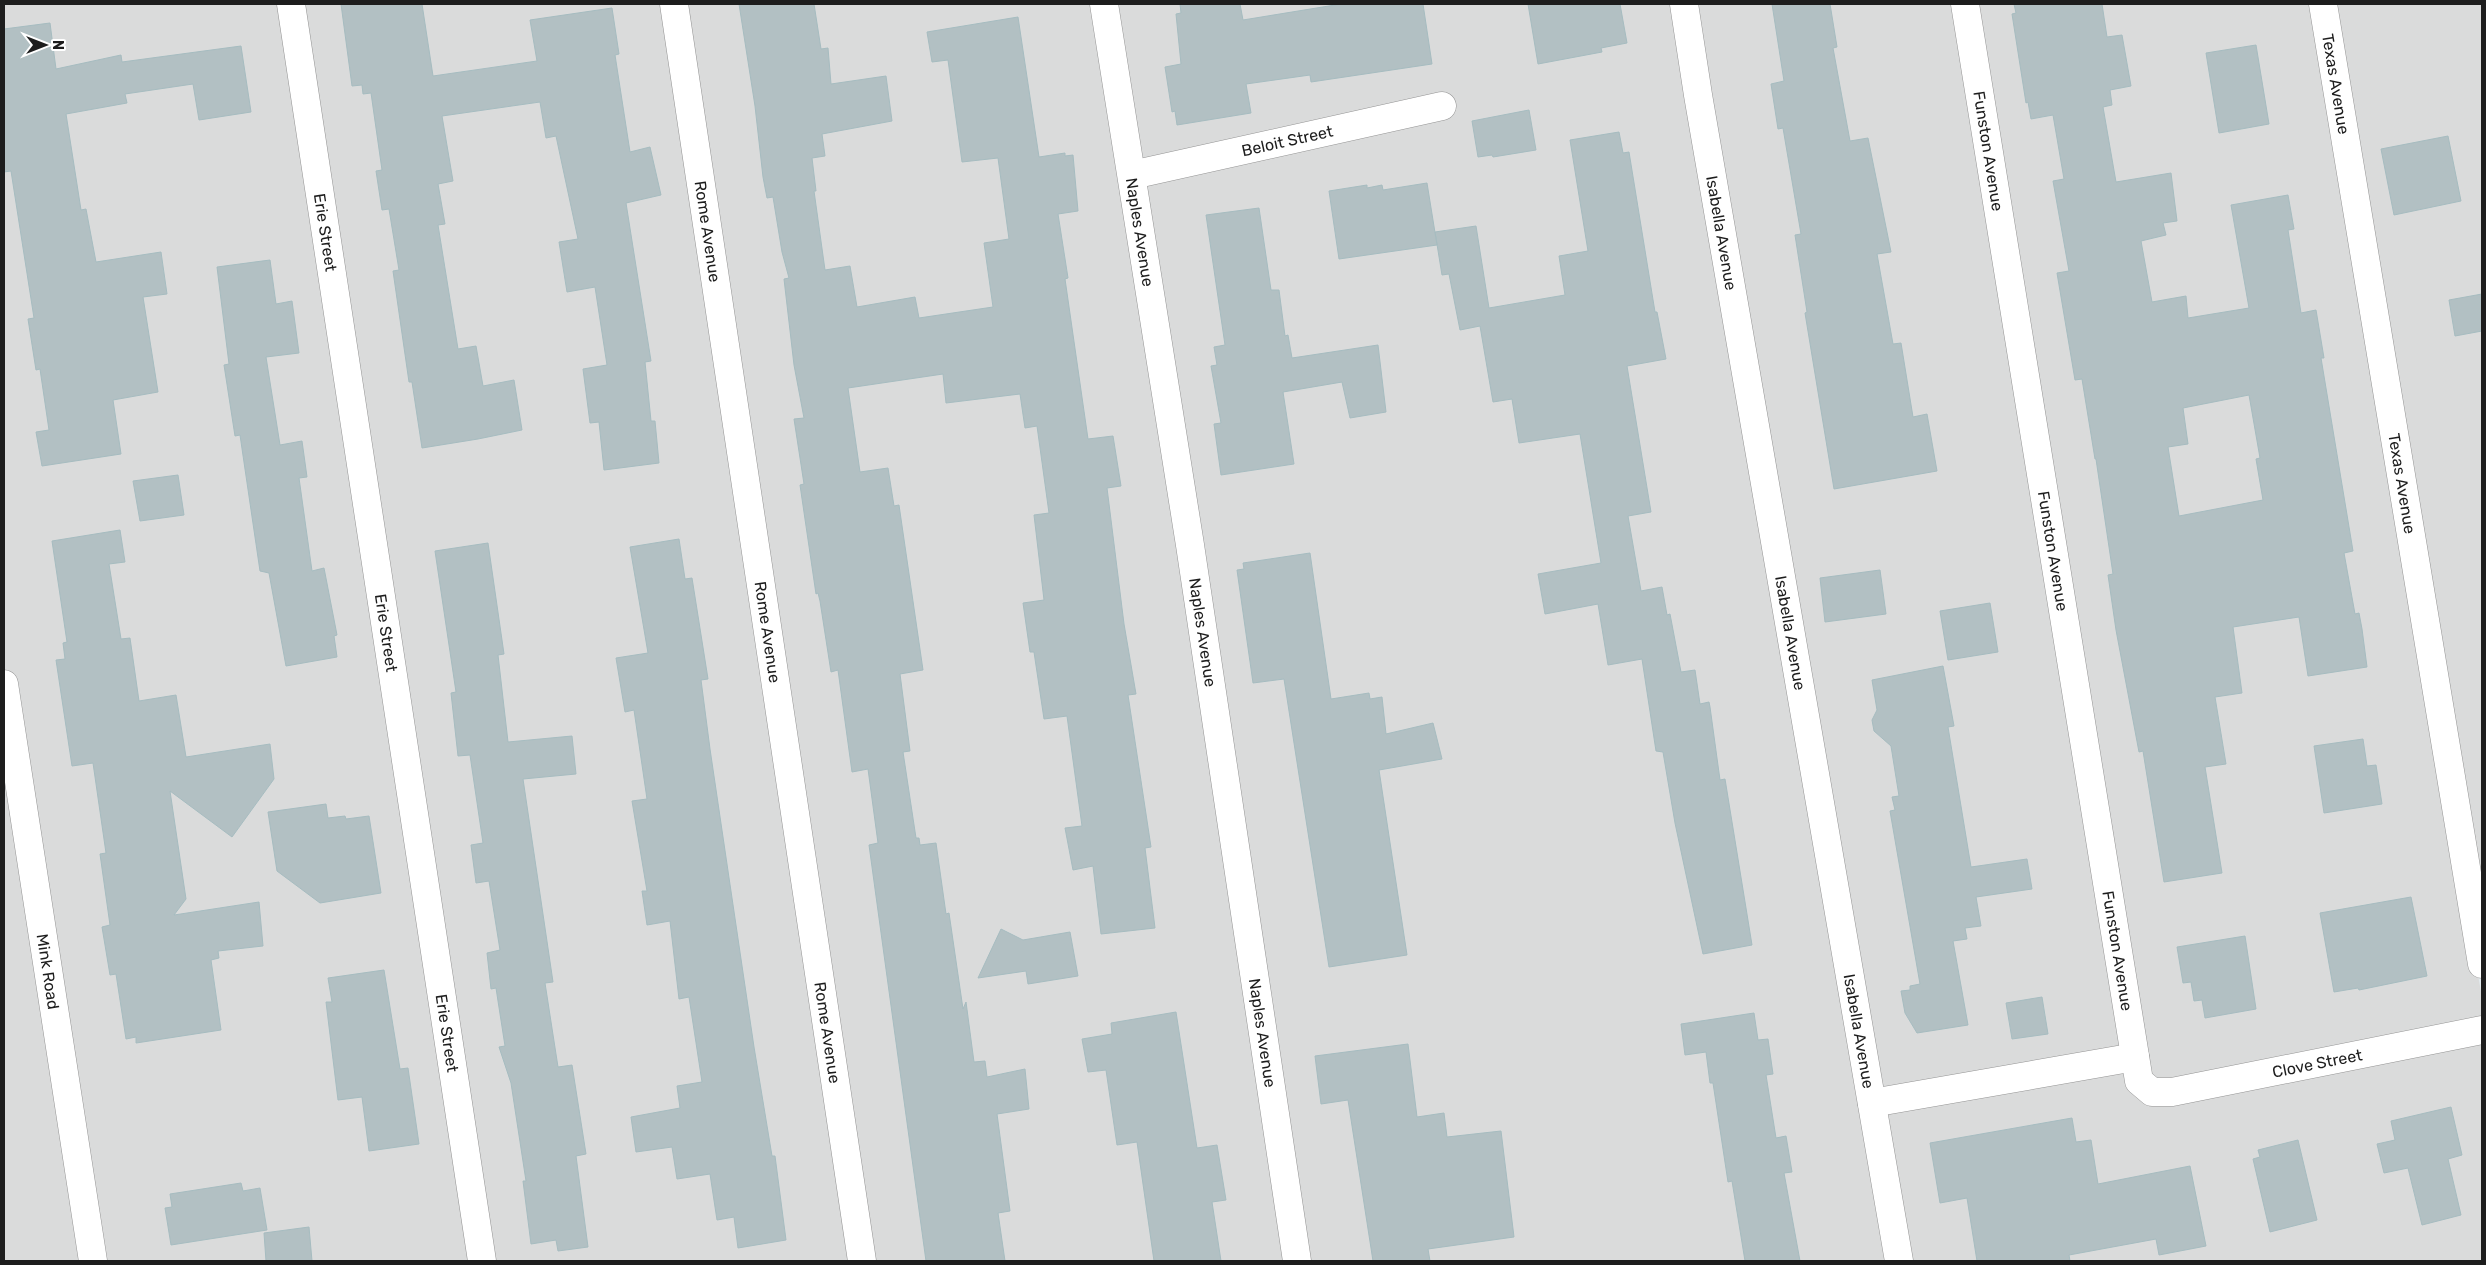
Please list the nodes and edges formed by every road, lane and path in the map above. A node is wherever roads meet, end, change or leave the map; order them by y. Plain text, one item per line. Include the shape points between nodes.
1 (291, 4) edge
2 (674, 4) edge
3 (1104, 4) edge
4 (1684, 4) edge
5 (1965, 4) edge
6 (2323, 4) edge
7 (1442, 106) dead end
8 (1132, 175) junction
9 (4, 684) edge
10 (2482, 964) edge
11 (2482, 1030) edge
12 (2135, 1057) junction
13 (2152, 1092) joint
14 (1872, 1103) junction
15 (93, 1261) edge
16 (482, 1261) edge
17 (862, 1261) edge
18 (1297, 1261) edge
19 (1899, 1261) edge

1 - 16 street, Erie Street
2 - 17 street, Rome Avenue
3 - 8 street, Naples Avenue
4 - 14 street, Isabella Avenue
5 - 12 street, Funston Avenue
6 - 10 street, Texas Avenue
7 - 8 street, Beloit Street
8 - 18 street, Naples Avenue
9 - 15 street, Mink Road
11 - 13 street, Clove Street via 2172,1092
12 - 13 street, Funston Avenue via 2139,1081
12 - 14 street
14 - 19 street, Isabella Avenue

